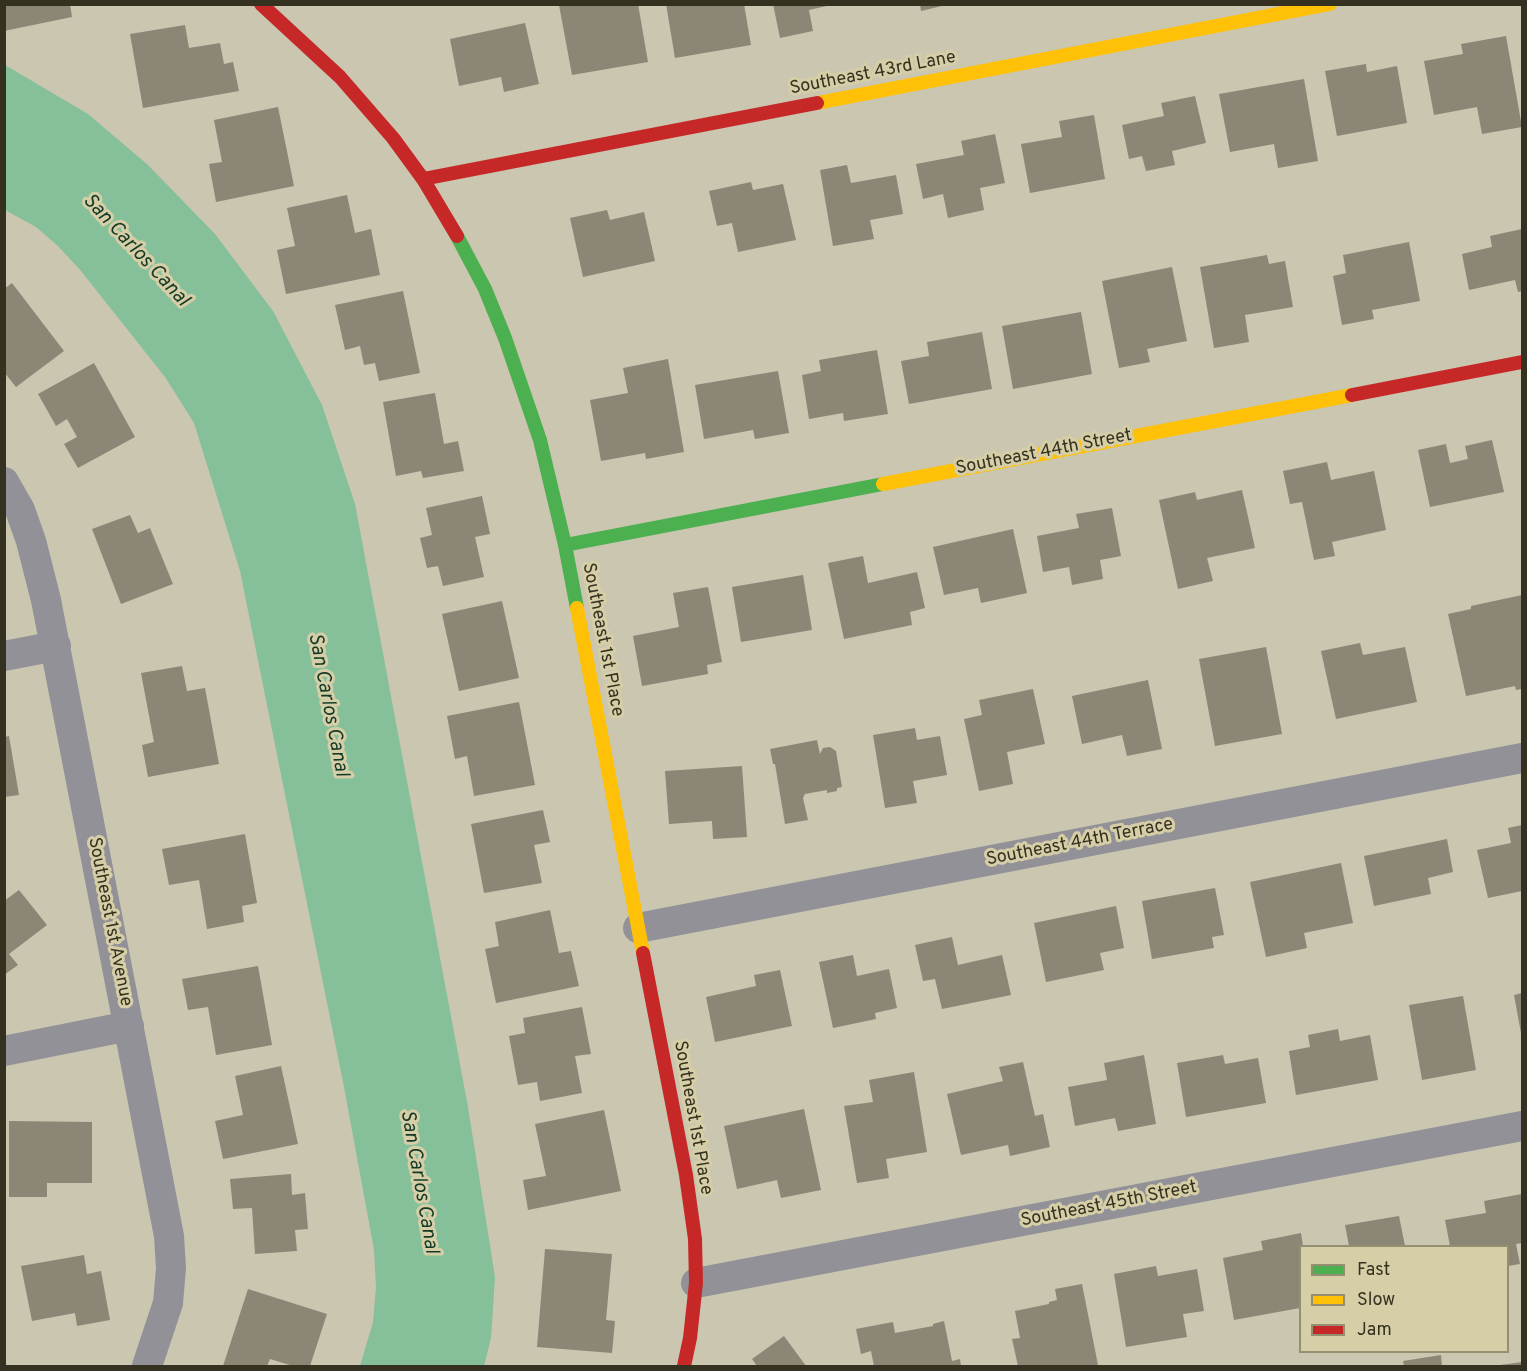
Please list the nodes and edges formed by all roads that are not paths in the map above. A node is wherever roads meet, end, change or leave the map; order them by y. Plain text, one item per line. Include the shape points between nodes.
1 (261, 4) edge
2 (1330, 4) edge
3 (423, 179) junction
4 (1522, 362) edge
5 (4, 482) edge
6 (565, 545) junction
7 (56, 646) junction
8 (4, 656) edge
9 (1522, 758) edge
10 (638, 928) junction
11 (129, 1026) junction
12 (4, 1052) edge
13 (1522, 1126) edge
14 (696, 1283) junction
15 (147, 1366) edge
16 (684, 1366) edge

1 - 3 street, Southeast 1st Place via 354,92
2 - 3 street, Southeast 43rd Lane
3 - 6 street, Southeast 1st Place via 462,244 505,338 540,440
4 - 6 street, Southeast 44th Street
5 - 7 street, Southeast 1st Avenue via 31,541
6 - 10 street, Southeast 1st Place
7 - 8 street
7 - 11 street, Southeast 1st Avenue
9 - 10 street, Southeast 44th Terrace
10 - 14 street, Southeast 1st Place via 686,1174 695,1239
11 - 12 street
11 - 15 street, Southeast 1st Avenue via 170,1247 168,1303
13 - 14 street, Southeast 45th Street
14 - 16 street, Southeast 1st Place

